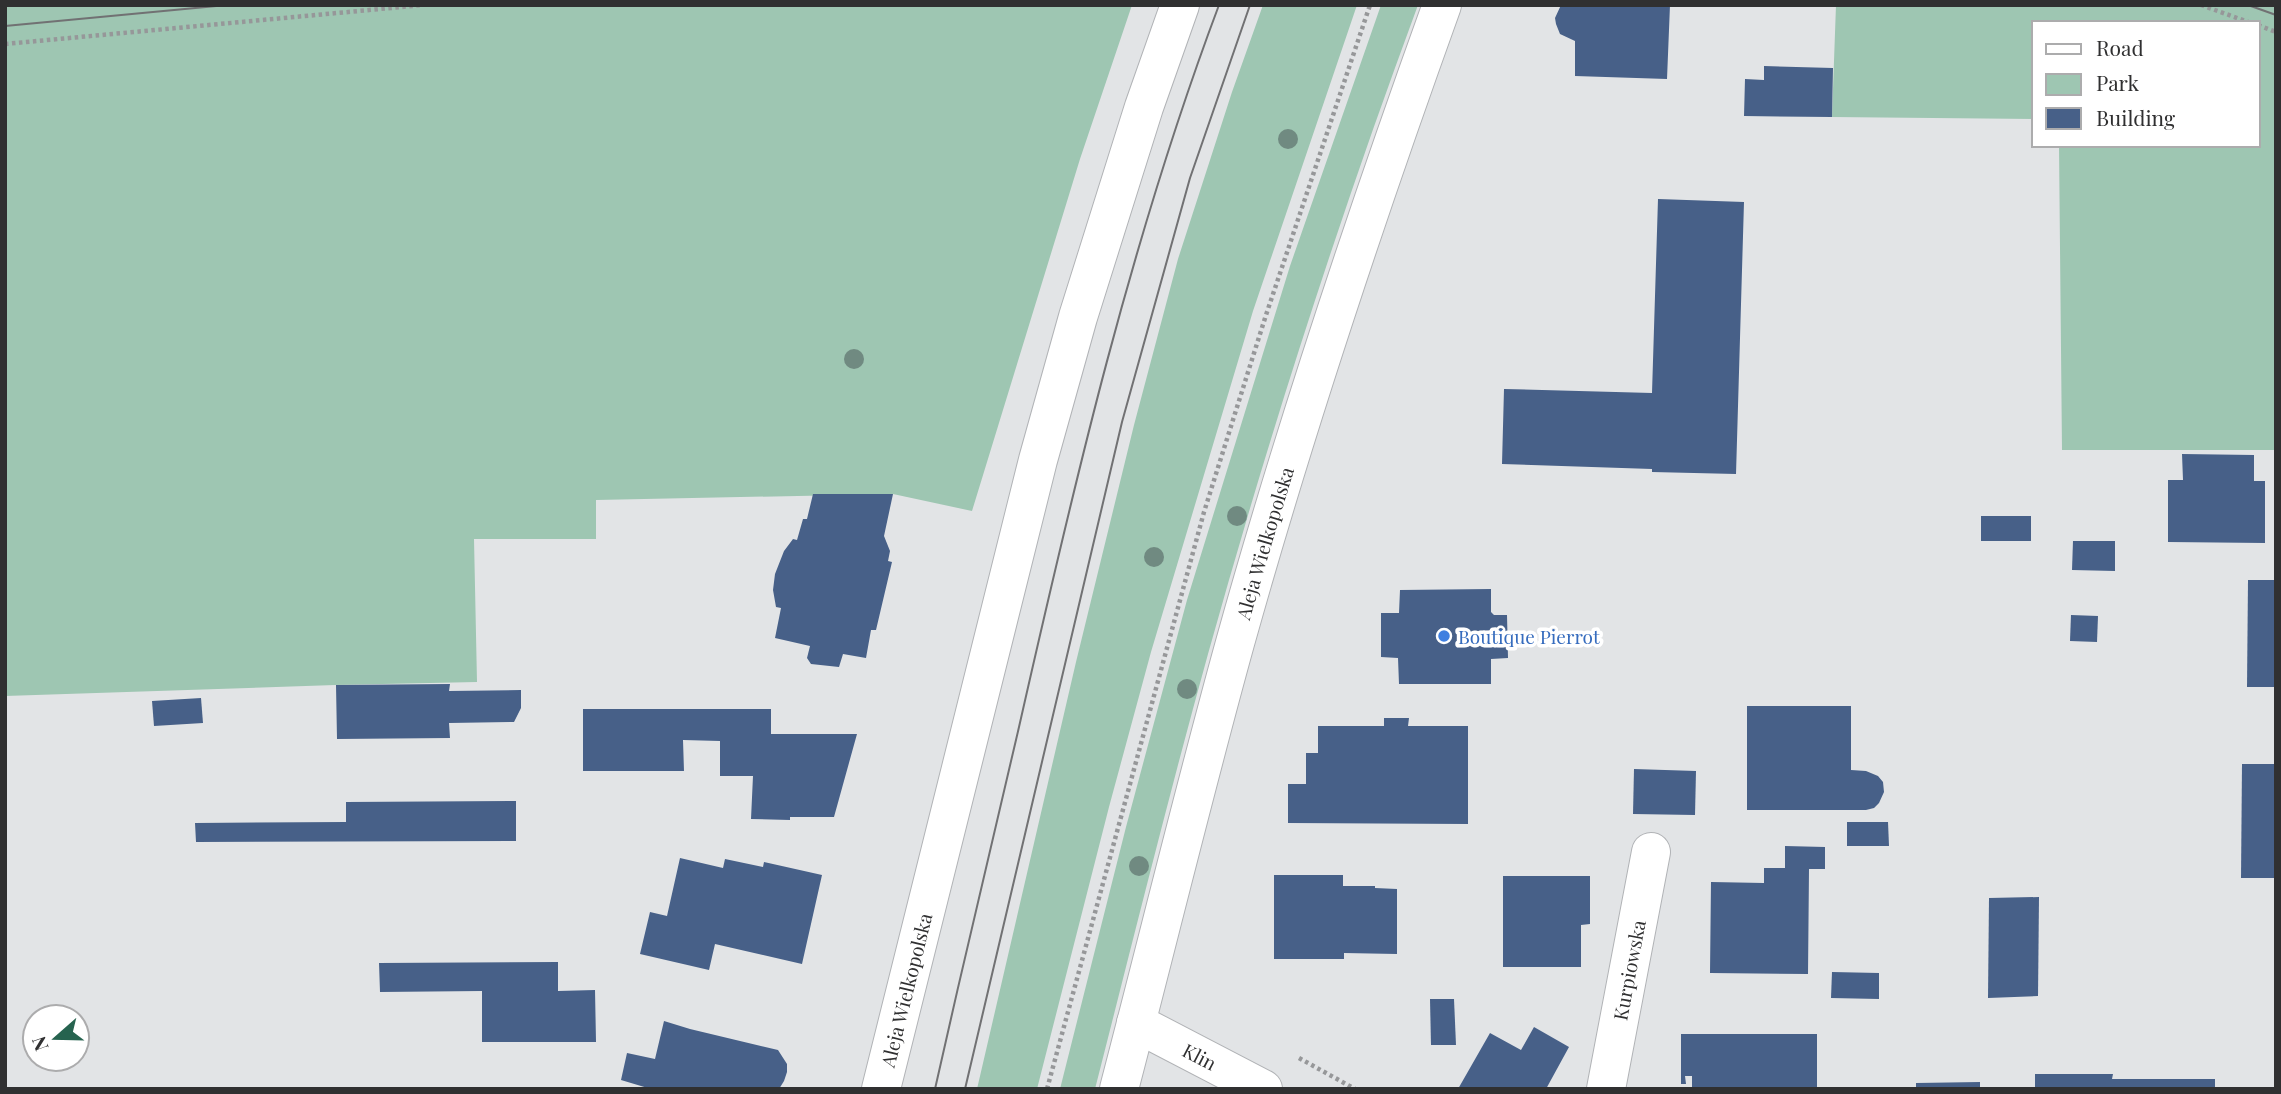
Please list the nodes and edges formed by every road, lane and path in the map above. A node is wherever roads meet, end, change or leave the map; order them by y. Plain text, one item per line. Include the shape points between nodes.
1 (423, 5) edge
2 (1180, 5) edge
3 (1370, 5) edge
4 (1442, 5) edge
5 (2201, 5) edge
6 (2245, 21) edge
7 (5, 44) edge
8 (1651, 852) dead end
9 (1136, 1023) junction
10 (881, 1089) edge
11 (1047, 1089) edge
12 (1119, 1089) edge
13 (1263, 1089) edge
14 (1606, 1089) edge

1 - 7 path
2 - 10 street, Aleja Wielkopolska via 1078,317 1038,460
3 - 11 path via 1204,512
4 - 9 street, Aleja Wielkopolska via 1300,423 1235,643
5 - 6 path
8 - 14 street, Kurpiowska
9 - 12 street, Aleja Wielkopolska
9 - 13 street, Klin

